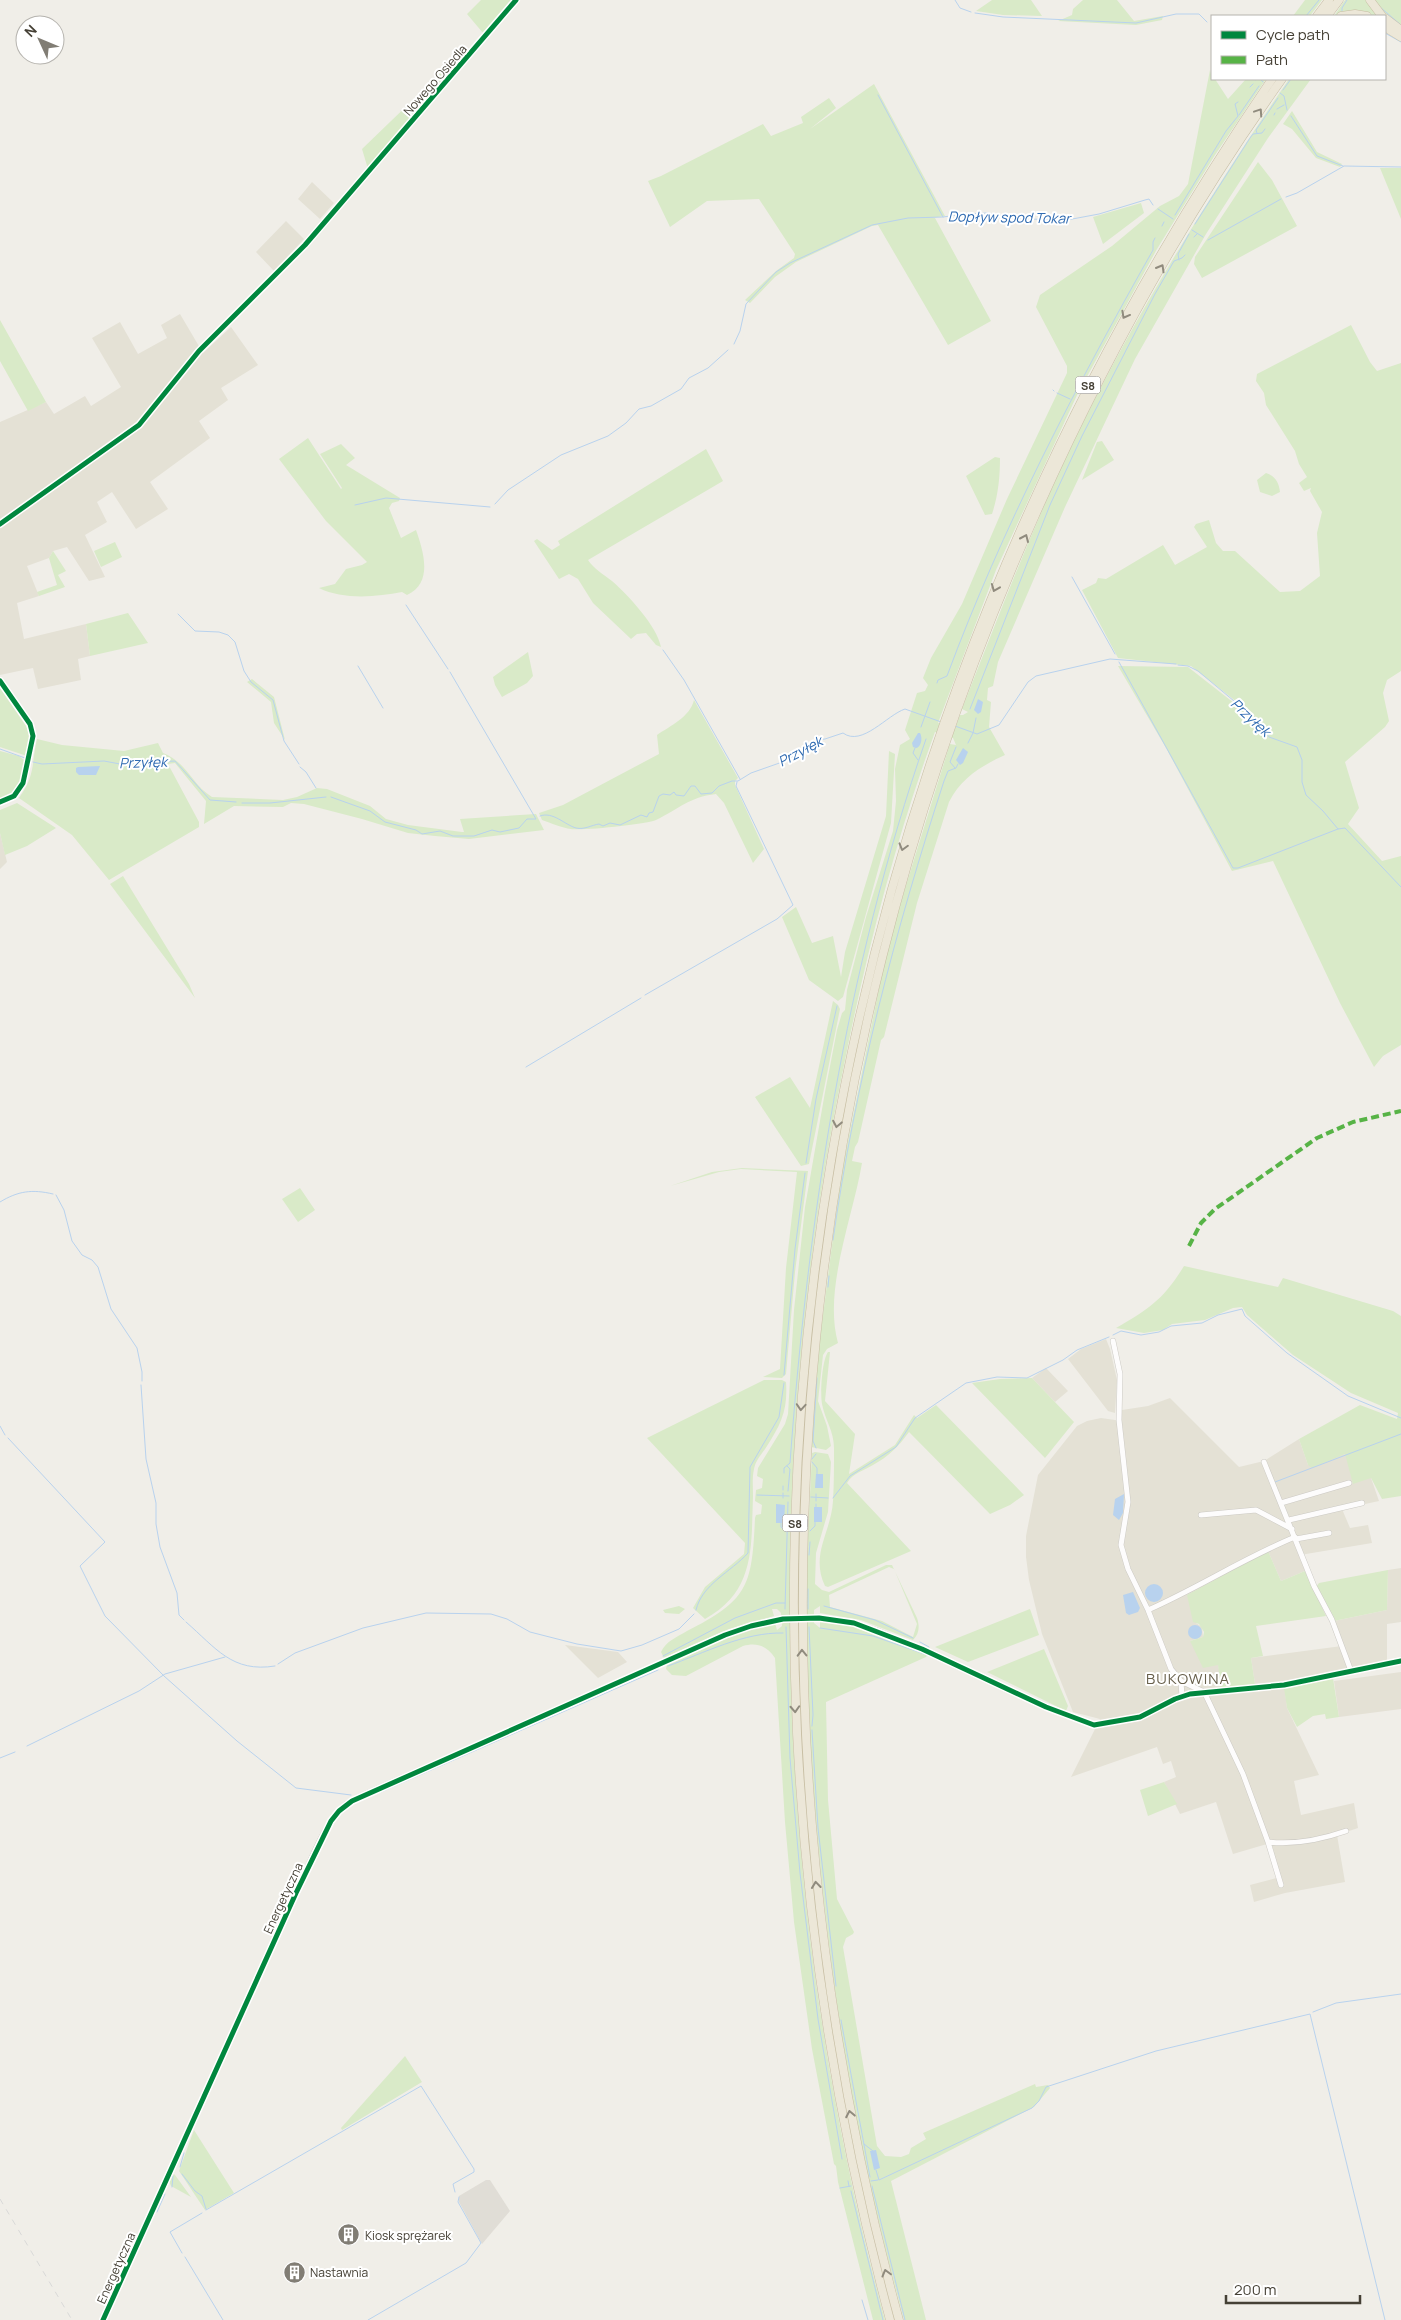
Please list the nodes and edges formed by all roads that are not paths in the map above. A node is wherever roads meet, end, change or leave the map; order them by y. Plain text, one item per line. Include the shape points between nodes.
1 (516, 0) edge
2 (1329, 0) edge
3 (1339, 0) edge
4 (1370, 0) edge
5 (1318, 15) edge
6 (1328, 15) edge
7 (1348, 15) edge
8 (1361, 15) edge
9 (1382, 15) edge
10 (1386, 19) edge
11 (1386, 28) edge
12 (1401, 30) edge
13 (1401, 37) edge
14 (1271, 80) edge
15 (1281, 80) edge
16 (0, 524) edge
17 (0, 681) edge
18 (951, 712) junction
19 (943, 735) junction
20 (0, 802) edge
21 (1113, 1341) dead end
22 (1264, 1462) dead end
23 (1349, 1483) dead end
24 (1282, 1503) junction
25 (1362, 1503) dead end
26 (1200, 1515) dead end
27 (1289, 1520) junction
28 (1292, 1529) junction
29 (1329, 1533) dead end
30 (1295, 1538) junction
31 (1148, 1610) junction
32 (1401, 1661) edge
33 (1350, 1671) junction
34 (1181, 1681) junction
35 (1204, 1692) junction
36 (1182, 1697) junction
37 (1346, 1831) dead end
38 (1268, 1842) junction
39 (1281, 1886) dead end
40 (103, 2320) edge
41 (890, 2320) edge
42 (899, 2320) edge

1 - 16 street, Nowego Osiedla via 298,252 199,351 139,426
2 - 5 highway
3 - 6 highway
4 - 9 highway
7 - 8 highway
10 - 12 highway
11 - 13 highway
14 -> 18 highway, S8 via 1186,211 1089,383 1008,556
18 -> 15 highway, S8 via 1045,491 1100,380 1188,222
17 - 20 street via 30,724 33,736 24,783 14,796
18 - 19 highway, S8
19 -> 41 highway, S8 via 886,909 836,1127 807,1331 795,1512 793,1621 804,1849 816,1951 843,2117
42 -> 19 highway, S8 via 866,2191 847,2098 819,1914 804,1720 801,1621 803,1513 808,1409 818,1308 848,1110 895,906
21 - 31 street via 1120,1374 1119,1420 1128,1502 1121,1545 1128,1569
22 - 24 street
23 - 24 street
24 - 27 street
25 - 27 street
26 - 28 street via 1256,1510
27 - 28 street
28 - 30 street
29 - 30 street
30 - 31 street
30 - 33 street via 1317,1593 1332,1620
31 - 34 street via 1171,1669
32 - 33 street, Energetyczna
33 - 35 street, Energetyczna via 1284,1685
34 - 35 street
34 - 36 street
35 - 36 street, Energetyczna
35 - 38 street via 1244,1774
36 - 40 street, Energetyczna, bridge via 1140,1717 1094,1725 876,1630 819,1618 774,1620 732,1632 352,1801 339,1811 327,1828
37 - 38 street via 1294,1843
38 - 39 street

